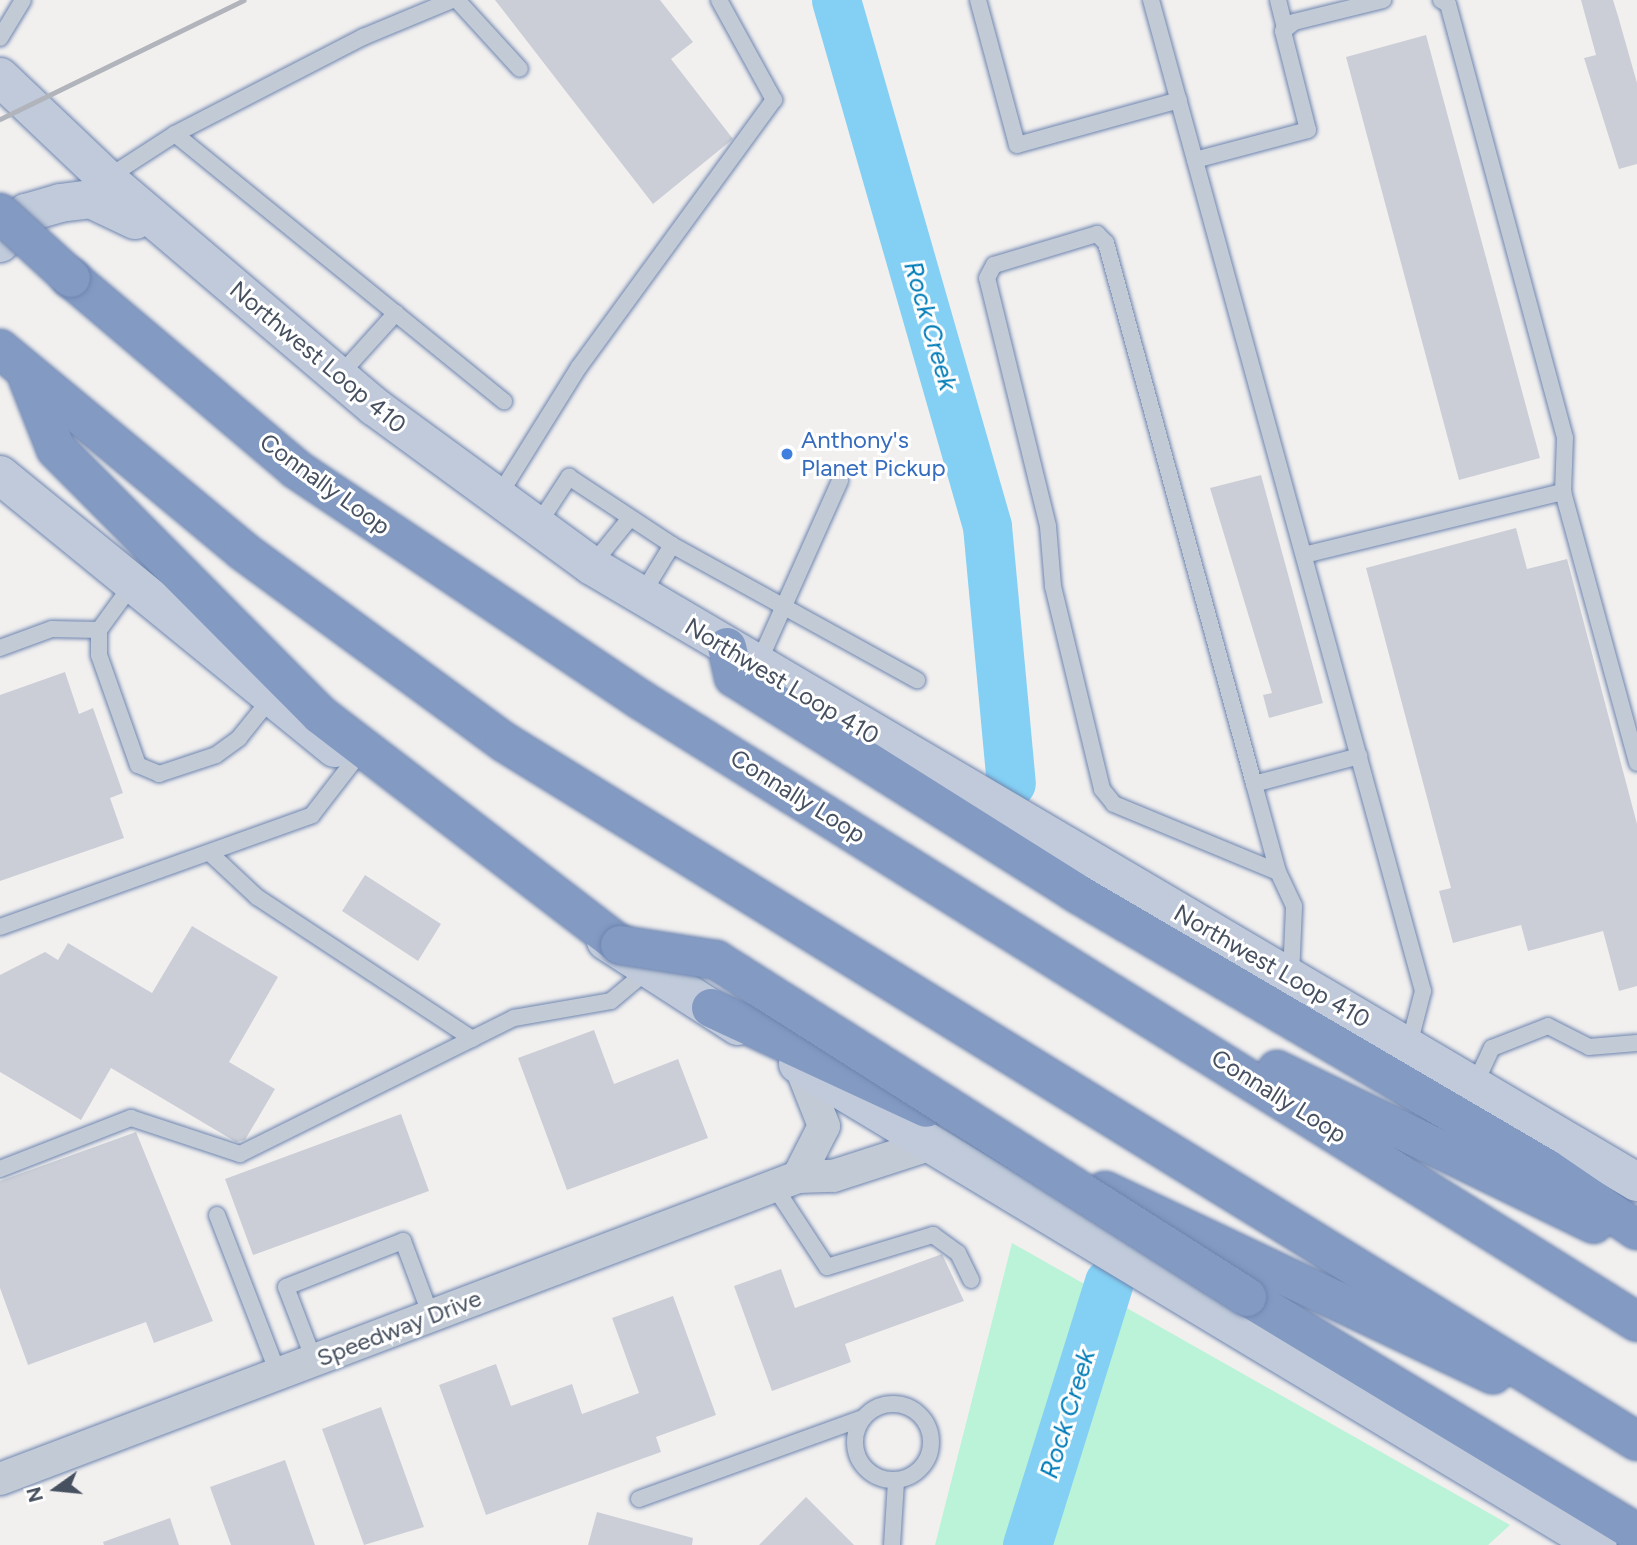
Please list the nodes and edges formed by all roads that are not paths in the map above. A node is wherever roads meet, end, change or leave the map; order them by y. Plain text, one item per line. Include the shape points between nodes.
1 (23, 0) edge
2 (455, 0) edge
3 (719, 0) edge
4 (978, 0) edge
5 (1151, 0) edge
6 (1278, 0) edge
7 (1383, 0) edge
8 (1441, 0) edge
9 (1285, 29) junction
10 (0, 38) edge
11 (520, 69) dead end
12 (0, 77) edge
13 (1179, 100) junction
14 (175, 134) junction
15 (1195, 160) junction
16 (107, 179) junction
17 (0, 213) edge
18 (0, 243) edge
19 (200, 259) junction
20 (396, 313) junction
21 (0, 349) edge
22 (339, 376) junction
23 (28, 377) junction
24 (504, 401) dead end
25 (0, 475) edge
26 (840, 481) dead end
27 (1563, 492) junction
28 (498, 497) junction
29 (630, 518) junction
30 (537, 526) junction
31 (672, 545) junction
32 (1304, 555) junction
33 (592, 566) junction
34 (134, 582) junction
35 (641, 596) junction
36 (781, 608) junction
37 (99, 630) junction
38 (0, 648) edge
39 (742, 657) junction
40 (917, 680) dead end
41 (272, 697) junction
42 (1359, 756) junction
43 (353, 762) junction
44 (1637, 763) edge
45 (1254, 784) junction
46 (211, 854) junction
47 (1278, 872) junction
48 (0, 927) edge
49 (650, 969) junction
50 (1291, 977) junction
51 (1102, 985) junction
52 (711, 1008) junction
53 (472, 1039) junction
54 (1637, 1043) edge
55 (1409, 1045) junction
56 (800, 1065) junction
57 (1475, 1084) junction
58 (932, 1144) junction
59 (0, 1169) edge
60 (1636, 1179) edge
61 (786, 1181) junction
62 (217, 1215) dead end
63 (1637, 1230) edge
64 (1637, 1245) edge
65 (971, 1280) dead end
66 (431, 1316) junction
67 (1637, 1322) edge
68 (314, 1360) junction
69 (278, 1373) junction
70 (863, 1418) junction
71 (1629, 1435) edge
72 (0, 1479) edge
73 (896, 1481) junction
74 (639, 1499) dead end
75 (1637, 1534) edge
76 (890, 1541) edge
77 (1598, 1545) edge

1 - 10 lane
2 - 11 lane
2 - 14 lane via 363,37
3 - 28 lane via 774,100 579,367
4 - 13 lane via 1017,145
5 - 13 lane
6 - 9 lane
7 - 9 lane
8 - 27 lane via 1448,4 1565,438
9 - 15 lane via 1308,130
12 - 16 main road, Northwest Loop 410
13 - 15 lane
14 - 16 lane
14 - 20 lane
15 - 32 lane
16 - 19 main road, Northwest Loop 410
17 - 51 highway, Connally Loop, bridge via 296,469 641,700
18 - 19 main road via 26,213 91,199
19 - 22 main road, Northwest Loop 410
20 - 22 lane
20 - 24 lane
21 - 23 highway
22 - 28 main road, Northwest Loop 410
23 - 71 highway via 243,551 514,749
23 - 75 highway, bridge via 56,449 320,715 620,945 716,960 1247,1297
25 - 34 main road
26 - 36 lane
27 - 32 lane
27 - 44 lane
28 - 30 main road, Northwest Loop 410
29 - 30 lane via 569,477
29 - 31 lane
29 - 33 lane
30 - 33 main road, Northwest Loop 410
31 - 35 lane
31 - 36 lane
32 - 42 lane
33 - 35 main road, Northwest Loop 410
34 - 37 lane
34 - 41 main road
35 - 39 main road, Northwest Loop 410
36 - 39 lane
36 - 40 lane
37 - 38 lane via 52,628
37 - 41 lane via 99,655 138,765 159,774 216,755 239,738
39 - 50 main road, Northwest Loop 410
39 - 63 highway via 734,677 1075,892 1546,1168
41 - 43 main road
42 - 45 lane
42 - 55 lane via 1423,992
43 - 46 lane via 312,815
43 - 49 main road
45 - 47 lane
45 - 47 lane via 1106,243 1097,234 995,265 987,278 1048,526 1053,586 1102,789 1114,804
46 - 48 lane
46 - 53 lane via 267,904
47 - 50 lane via 1294,906
49 - 52 main road
49 - 53 lane via 611,1001 514,1018
50 - 55 main road, Northwest Loop 410
51 - 64 highway
51 - 67 highway, Connally Loop
52 - 56 main road
52 - 71 highway via 1368,1320
53 - 59 lane via 240,1154 131,1118
54 - 57 lane via 1589,1047 1548,1026 1492,1048
55 - 57 main road, Northwest Loop 410
56 - 58 main road
56 - 61 street via 824,1126
57 - 60 main road, Northwest Loop 410
58 - 61 street, Speedway Drive via 833,1176
58 - 77 main road
61 - 65 lane via 827,1267 933,1235 958,1253
61 - 66 street, Speedway Drive
62 - 69 lane
66 - 68 street, Speedway Drive
66 - 68 lane via 403,1241 286,1287
68 - 69 street, Speedway Drive
69 - 72 street, Speedway Drive
70 - 73 lane via 854,1442 862,1466
70 - 73 lane via 896,1404 926,1424 926,1461
70 - 74 lane
73 - 76 lane

